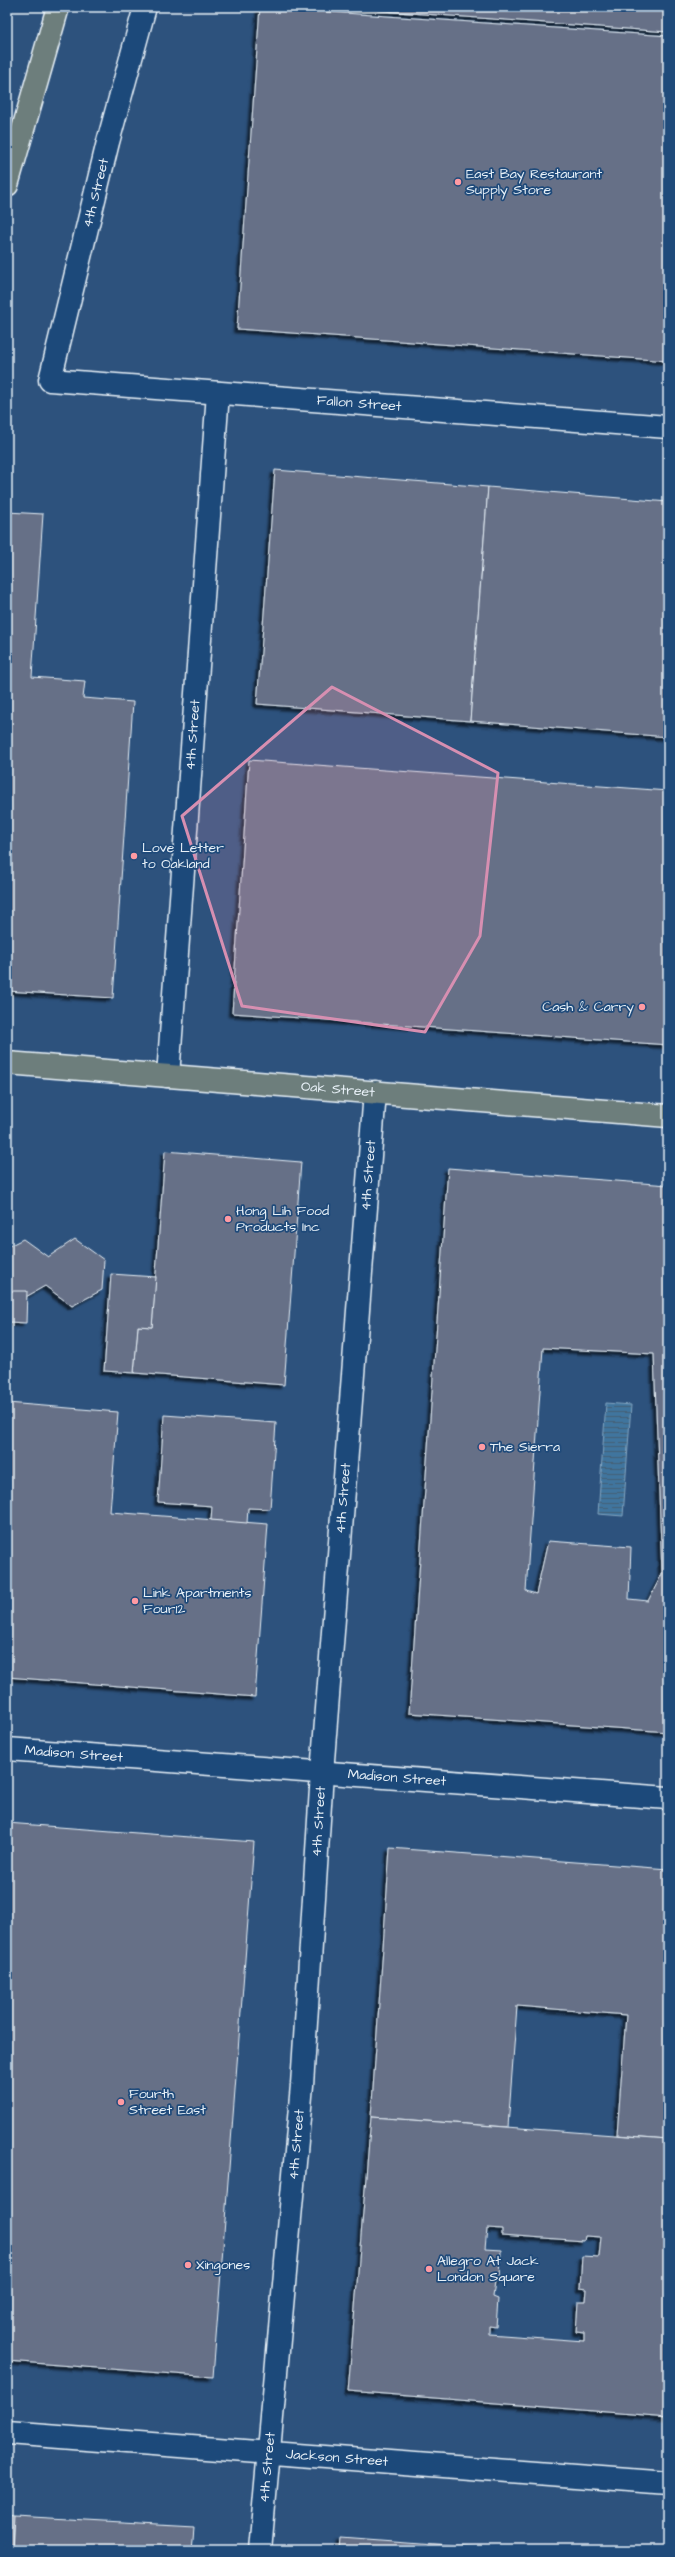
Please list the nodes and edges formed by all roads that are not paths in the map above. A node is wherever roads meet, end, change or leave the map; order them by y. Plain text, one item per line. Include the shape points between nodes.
1 (58, 7) edge
2 (145, 7) edge
3 (7, 185) edge
4 (50, 380) joint
5 (218, 393) junction
6 (668, 427) edge
7 (7, 1063) edge
8 (168, 1076) junction
9 (375, 1092) junction
10 (668, 1116) edge
11 (7, 1749) edge
12 (322, 1773) junction
13 (668, 1798) edge
14 (7, 2433) edge
15 (268, 2452) junction
16 (668, 2483) edge
17 (260, 2550) edge

1 - 3 main road
2 - 4 street, 4th Street via 108,142
4 - 5 street, Fallon Street
5 - 6 street, Fallon Street
5 - 8 street, 4th Street
7 - 8 main road, Oak Street
8 - 9 main road, Oak Street
9 - 10 main road, Oak Street
9 - 12 street, 4th Street
11 - 12 street, Madison Street
12 - 13 street, Madison Street
12 - 15 street, 4th Street via 302,2085
14 - 15 street, Jackson Street
15 - 16 street, Jackson Street
15 - 17 street, 4th Street

